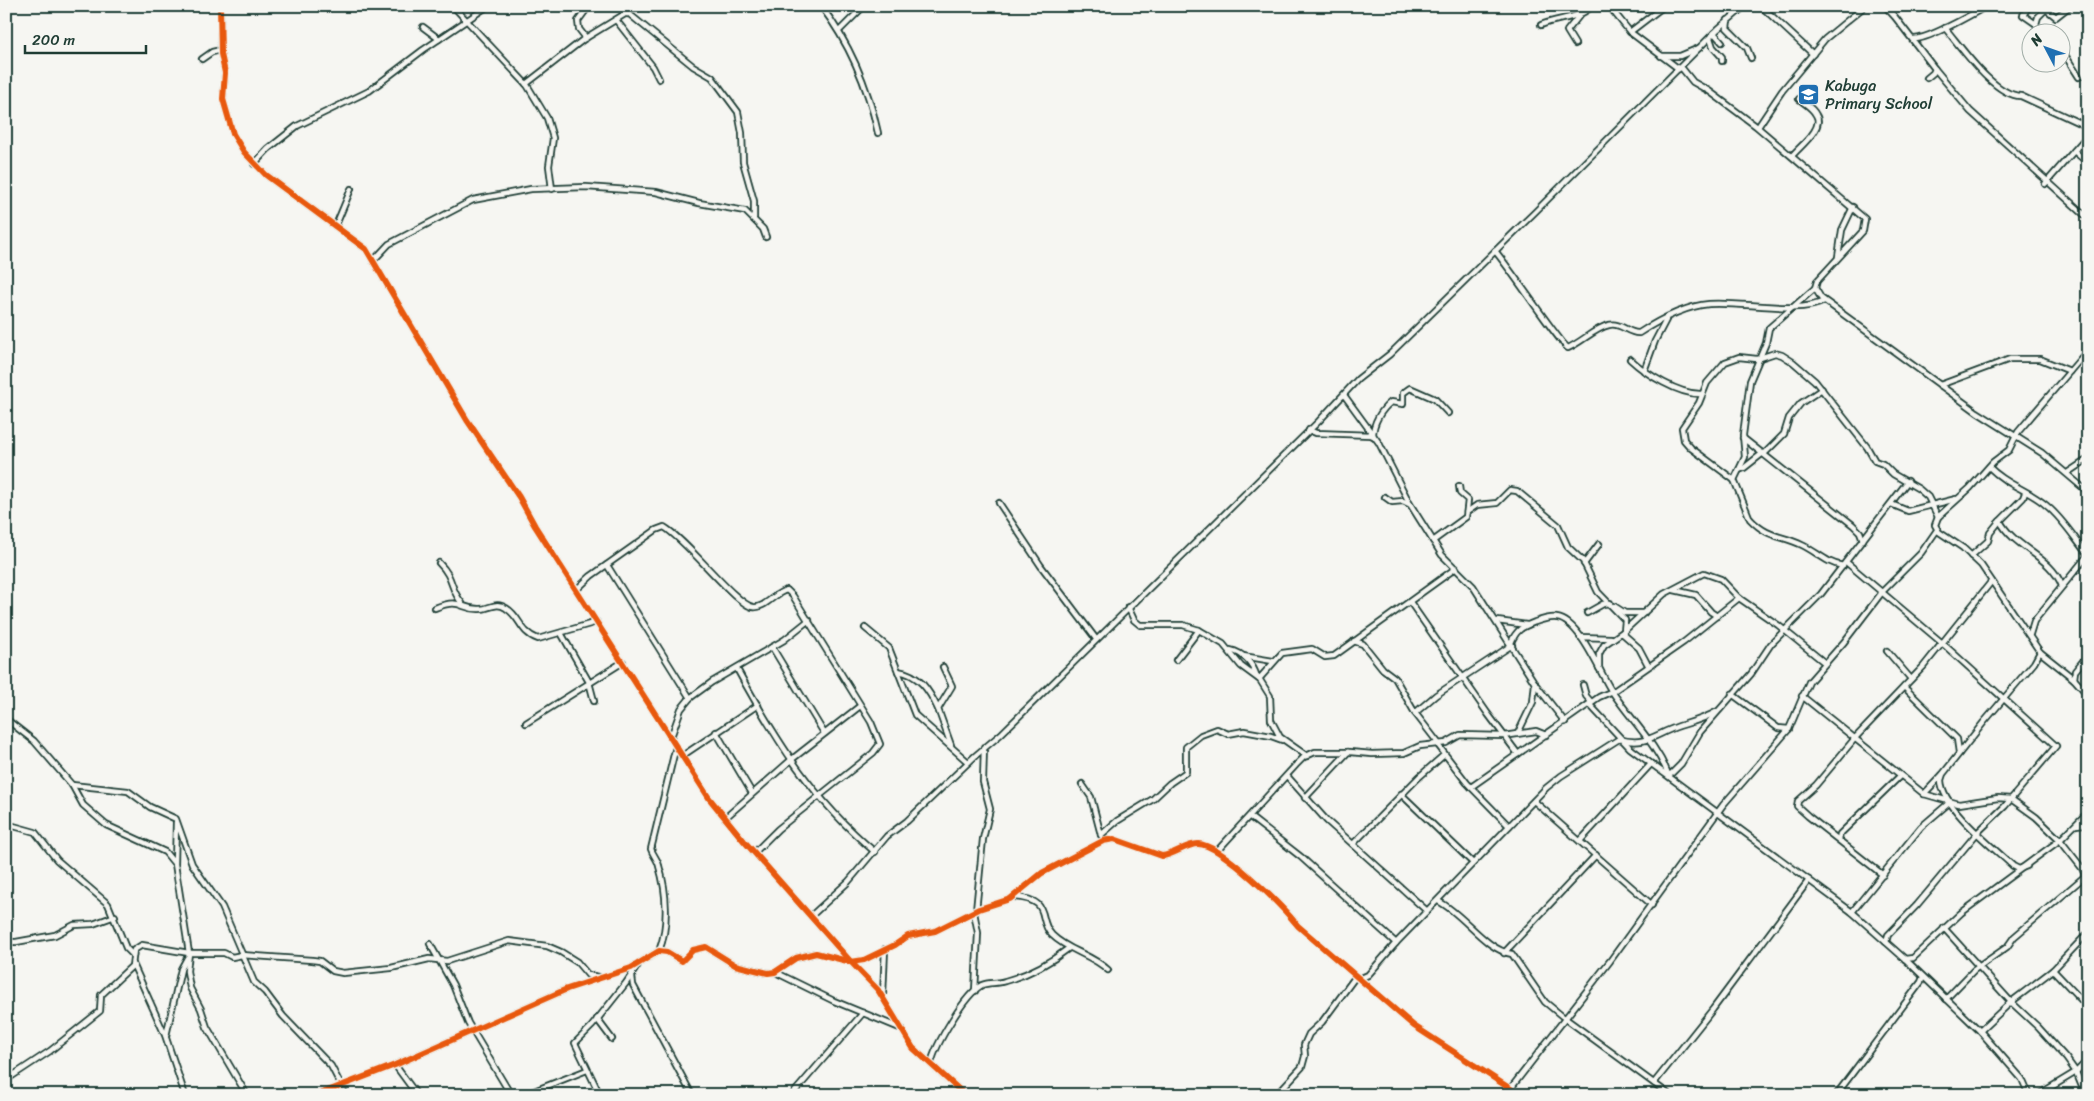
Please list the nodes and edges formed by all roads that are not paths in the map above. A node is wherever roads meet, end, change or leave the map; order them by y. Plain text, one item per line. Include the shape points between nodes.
1 (220, 6) edge
2 (453, 6) edge
3 (488, 6) edge
4 (589, 6) edge
5 (617, 6) edge
6 (638, 6) edge
7 (821, 6) edge
8 (864, 6) edge
9 (1592, 6) edge
10 (1609, 6) edge
11 (1664, 6) edge
12 (1745, 6) edge
13 (1761, 6) edge
14 (1866, 6) edge
15 (1884, 6) edge
16 (1987, 6) edge
17 (2029, 6) edge
18 (2070, 6) edge
19 (2044, 8) edge
20 (627, 13) junction
21 (1580, 15) junction
22 (616, 20) junction
23 (1728, 20) junction
24 (466, 21) junction
25 (2033, 22) edge
26 (2037, 22) edge
27 (1542, 25) dead end
28 (423, 27) dead end
29 (1945, 28) junction
30 (839, 31) junction
31 (1630, 32) junction
32 (1714, 33) junction
33 (586, 38) junction
34 (1710, 38) junction
35 (439, 39) junction
36 (1913, 39) junction
37 (1722, 42) dead end
38 (1575, 44) dead end
39 (1702, 46) junction
40 (221, 50) junction
41 (1813, 54) junction
42 (1659, 56) junction
43 (1750, 58) dead end
44 (202, 59) dead end
45 (1722, 62) dead end
46 (2072, 66) edge
47 (1680, 68) junction
48 (1935, 68) junction
49 (2079, 76) dead end
50 (1927, 78) dead end
51 (659, 79) dead end
52 (526, 84) junction
53 (1798, 99) dead end
54 (1758, 127) junction
55 (2088, 127) edge
56 (878, 133) dead end
57 (2088, 135) edge
58 (2074, 152) junction
59 (1792, 156) junction
60 (2088, 163) edge
61 (254, 164) junction
62 (2046, 183) junction
63 (351, 189) dead end
64 (552, 189) junction
65 (1853, 207) junction
66 (754, 218) junction
67 (2088, 218) edge
68 (336, 225) junction
69 (766, 238) dead end
70 (1495, 251) junction
71 (1838, 258) junction
72 (372, 260) junction
73 (1815, 288) junction
74 (1824, 301) junction
75 (1792, 306) junction
76 (1667, 319) junction
77 (2088, 350) edge
78 (1630, 359) dead end
79 (1757, 359) junction
80 (1644, 371) junction
81 (2070, 371) junction
82 (1940, 385) junction
83 (1822, 389) junction
84 (1702, 394) junction
85 (1344, 395) junction
86 (1448, 413) dead end
87 (1309, 430) junction
88 (1372, 436) junction
89 (2016, 437) junction
90 (1743, 438) junction
91 (1764, 454) junction
92 (2088, 458) edge
93 (1989, 467) junction
94 (1738, 470) junction
95 (2067, 473) junction
96 (1734, 480) junction
97 (1908, 481) junction
98 (1459, 486) dead end
99 (2086, 491) edge
100 (2025, 493) junction
101 (1385, 497) dead end
102 (2088, 497) edge
103 (1958, 499) junction
104 (999, 503) dead end
105 (1410, 504) junction
106 (1891, 504) junction
107 (1932, 506) junction
108 (1467, 512) junction
109 (1938, 516) junction
110 (2000, 522) junction
111 (1936, 530) junction
112 (1863, 540) junction
113 (1433, 542) junction
114 (1599, 544) dead end
115 (2088, 555) edge
116 (1971, 556) junction
117 (1846, 562) junction
118 (439, 563) dead end
119 (1584, 564) junction
120 (607, 565) junction
121 (1843, 566) junction
122 (1456, 568) junction
123 (1991, 582) junction
124 (2062, 586) junction
125 (576, 590) junction
126 (1672, 590) junction
127 (1883, 591) junction
128 (1738, 598) junction
129 (1410, 602) junction
130 (463, 604) junction
131 (1611, 604) junction
132 (1128, 607) junction
133 (436, 608) dead end
134 (1644, 612) junction
135 (1587, 613) dead end
136 (1717, 616) junction
137 (808, 620) junction
138 (1497, 621) junction
139 (597, 622) junction
140 (1527, 625) junction
141 (865, 628) dead end
142 (1199, 630) junction
143 (1784, 631) junction
144 (1623, 632) junction
145 (561, 633) junction
146 (2030, 634) junction
147 (1580, 637) junction
148 (1614, 638) junction
149 (1096, 639) junction
150 (1354, 641) junction
151 (1941, 642) junction
152 (1511, 644) junction
153 (772, 647) junction
154 (1230, 650) junction
155 (1887, 652) dead end
156 (2040, 652) junction
157 (2088, 655) edge
158 (1243, 656) junction
159 (1176, 660) dead end
160 (1272, 661) junction
161 (623, 662) junction
162 (1825, 662) junction
163 (1648, 665) junction
164 (943, 667) dead end
165 (737, 669) junction
166 (1599, 669) junction
167 (898, 671) junction
168 (1462, 677) junction
169 (1258, 678) junction
170 (1911, 679) junction
171 (2074, 679) junction
172 (589, 682) junction
173 (1535, 683) junction
174 (1583, 685) dead end
175 (1904, 687) junction
176 (1612, 692) junction
177 (1732, 694) junction
178 (2088, 695) edge
179 (1802, 696) junction
180 (690, 698) junction
181 (2004, 699) junction
182 (594, 701) dead end
183 (1591, 704) junction
184 (758, 705) junction
185 (860, 706) junction
186 (938, 709) junction
187 (1719, 711) junction
188 (1415, 713) junction
189 (6, 719) edge
190 (1565, 722) junction
191 (526, 723) dead end
192 (1789, 729) junction
193 (716, 732) junction
194 (1518, 733) junction
195 (824, 734) junction
196 (1546, 735) junction
197 (1504, 736) junction
198 (671, 737) junction
199 (1619, 739) junction
200 (1957, 739) junction
201 (1971, 739) junction
202 (1650, 740) junction
203 (1854, 740) junction
204 (1283, 741) junction
205 (1438, 744) junction
206 (676, 746) junction
207 (951, 746) junction
208 (984, 747) junction
209 (1348, 752) junction
210 (1960, 753) junction
211 (1518, 754) junction
212 (1444, 755) junction
213 (682, 756) junction
214 (1307, 756) junction
215 (791, 760) junction
216 (968, 762) junction
217 (1651, 764) junction
218 (1943, 774) junction
219 (1287, 776) junction
220 (1669, 776) junction
221 (1900, 776) junction
222 (1082, 784) dead end
223 (72, 785) junction
224 (1471, 787) junction
225 (752, 793) junction
226 (1401, 794) junction
227 (1924, 794) junction
228 (818, 796) junction
229 (1305, 798) junction
230 (2011, 799) junction
231 (1534, 801) junction
232 (1949, 803) junction
233 (2088, 812) edge
234 (1719, 813) junction
235 (1250, 817) junction
236 (725, 818) junction
237 (176, 820) junction
238 (6, 821) edge
239 (2076, 825) junction
240 (1510, 826) junction
241 (2088, 826) edge
242 (1978, 832) junction
243 (1101, 835) junction
244 (1839, 839) junction
245 (2060, 840) junction
246 (1580, 841) junction
247 (1102, 842) junction
248 (1353, 844) junction
249 (1218, 850) junction
250 (875, 852) junction
251 (754, 853) junction
252 (1596, 855) junction
253 (1473, 863) junction
254 (175, 864) junction
255 (2027, 866) junction
256 (1882, 875) junction
257 (2084, 877) junction
258 (1809, 880) junction
259 (2088, 882) edge
260 (1013, 897) junction
261 (1438, 901) junction
262 (1652, 905) junction
263 (975, 911) junction
264 (1427, 911) junction
265 (1852, 912) junction
266 (115, 916) junction
267 (811, 916) junction
268 (1944, 928) junction
269 (2087, 934) edge
270 (6, 942) edge
271 (1886, 942) junction
272 (1396, 943) junction
273 (430, 944) dead end
274 (2088, 944) edge
275 (1069, 948) junction
276 (885, 949) junction
277 (659, 951) junction
278 (1504, 953) junction
279 (188, 954) junction
280 (133, 955) junction
281 (242, 955) junction
282 (1905, 959) junction
283 (438, 960) junction
284 (851, 962) junction
285 (133, 964) junction
286 (638, 964) junction
287 (1978, 966) junction
288 (1108, 970) dead end
289 (2053, 970) junction
290 (775, 972) junction
291 (632, 975) junction
292 (605, 977) junction
293 (1922, 977) junction
294 (1357, 978) junction
295 (975, 991) junction
296 (883, 996) junction
297 (1946, 999) junction
298 (2011, 1002) junction
299 (2088, 1007) edge
300 (863, 1013) junction
301 (597, 1019) junction
302 (1566, 1019) junction
303 (902, 1029) junction
304 (473, 1031) junction
305 (1980, 1031) junction
306 (612, 1039) dead end
307 (166, 1040) junction
308 (2088, 1060) edge
309 (931, 1064) junction
310 (395, 1065) junction
311 (587, 1070) junction
312 (2076, 1072) junction
313 (6, 1080) edge
314 (1654, 1083) junction
315 (340, 1086) junction
316 (1511, 1088) junction
317 (2086, 1094) edge
318 (185, 1095) edge
319 (247, 1095) edge
320 (318, 1095) edge
321 (346, 1095) edge
322 (417, 1095) edge
323 (511, 1095) edge
324 (524, 1095) edge
325 (600, 1095) edge
326 (692, 1095) edge
327 (792, 1095) edge
328 (965, 1095) edge
329 (1276, 1095) edge
330 (1520, 1095) edge
331 (1670, 1095) edge
332 (1836, 1095) edge
333 (2029, 1095) edge
334 (2038, 1095) edge
335 (2076, 1095) edge

1 - 40 street
2 - 24 street
3 - 24 street
4 - 33 street via 578,21 579,29
5 - 20 street
6 - 20 street
7 - 30 street
8 - 30 street
9 - 21 street
10 - 31 street
11 - 31 street
12 - 23 street
13 - 41 street
14 - 41 street via 1824,39
15 - 36 street
16 - 29 street
17 - 25 street via 2023,15
18 - 19 street via 2058,16
19 - 26 street
20 - 22 street
20 - 66 street via 693,66 712,77 738,112 742,162 754,201
21 - 27 street
21 - 38 street via 1567,31
22 - 33 street
22 - 51 street
23 - 32 street
23 - 43 street via 1727,28 1747,48
24 - 35 street
24 - 52 street
28 - 35 street
29 - 36 street
29 - 55 street via 1980,70 2002,90
30 - 56 street via 867,90
31 - 42 street
32 - 34 street
32 - 37 street
33 - 52 street
34 - 39 street
34 - 45 street
35 - 61 street via 369,92 297,126
36 - 48 street
39 - 42 street via 1680,56
39 - 47 street
40 - 44 street
40 - 61 street via 226,110 233,134
41 - 54 street
42 - 47 street
46 - 49 street
47 - 54 street via 1693,82
47 - 70 street
48 - 50 street
48 - 62 street via 1970,111
52 - 64 street via 551,126 553,138 549,166
53 - 59 street via 1817,115 1818,121 1814,131
54 - 59 street
57 - 58 street
58 - 60 street
58 - 62 street
59 - 65 street
61 - 68 street
62 - 67 street
63 - 68 street
64 - 66 street via 643,190 745,211
64 - 72 street via 531,189 473,200 389,244
65 - 71 street via 1842,230
65 - 71 street via 1865,219 1865,227
66 - 69 street
68 - 72 street via 363,246
70 - 76 street via 1566,347 1609,324 1636,333
70 - 85 street
71 - 73 street via 1824,272
72 - 125 street via 467,420
73 - 74 street
73 - 75 street
74 - 75 street via 1816,305
74 - 82 street
75 - 76 street via 1712,303 1695,306
75 - 79 street via 1769,328
76 - 80 street via 1657,335
77 - 81 street
78 - 80 street
79 - 83 street via 1770,354 1782,355
79 - 84 street via 1739,356 1729,360 1707,383
79 - 90 street via 1750,381
80 - 84 street via 1689,392
81 - 82 street via 2040,359 2010,359
81 - 89 street
82 - 89 street
83 - 91 street via 1801,403 1784,434
83 - 97 street via 1875,462
84 - 96 street via 1682,428 1684,440
85 - 87 street
85 - 88 street
86 - 88 street via 1435,398 1410,388 1403,393 1402,404 1391,402 1381,413
87 - 88 street
87 - 132 street
88 - 105 street via 1384,452
89 - 93 street via 2009,450
89 - 95 street
90 - 91 street
90 - 94 street via 1745,457
91 - 94 street
91 - 112 street via 1860,532
92 - 95 street
93 - 100 street via 2008,484
93 - 103 street
94 - 96 street
95 - 99 street
96 - 121 street via 1754,524 1774,537 1806,547 1830,564
97 - 106 street
97 - 107 street via 1928,497
98 - 108 street via 1460,494 1468,500
99 - 102 street
100 - 110 street
100 - 115 street via 2032,494 2053,511
101 - 105 street via 1392,502
103 - 107 street
103 - 109 street
104 - 149 street
105 - 113 street
106 - 107 street via 1906,511
106 - 112 street
107 - 109 street
108 - 113 street via 1462,521
108 - 119 street via 1477,505 1497,503 1514,490 1558,525 1568,547
109 - 111 street
110 - 116 street via 1990,533 1988,541
110 - 124 street via 2014,538 2052,568
111 - 116 street
111 - 127 street via 1920,553
112 - 117 street
113 - 122 street
114 - 119 street
115 - 124 street
116 - 123 street
117 - 121 street
117 - 127 street
118 - 130 street via 450,576 452,590
119 - 131 street via 1598,592
120 - 125 street
120 - 137 street via 664,527 683,541 746,604 756,607 787,590
120 - 180 street
121 - 143 street via 1821,594
122 - 129 street
122 - 138 street
123 - 146 street
123 - 151 street
124 - 146 street via 2034,621
125 - 139 street
126 - 128 street via 1704,573 1721,579
126 - 134 street
126 - 136 street via 1696,595
127 - 151 street
127 - 162 street
128 - 136 street
128 - 143 street
129 - 150 street
129 - 168 street
130 - 133 street
130 - 145 street via 481,609 502,605 515,616 522,630 538,639
131 - 134 street via 1625,613
131 - 135 street via 1603,604
131 - 144 street via 1625,620
132 - 142 street via 1140,625 1183,625
132 - 149 street
134 - 144 street
136 - 163 street
137 - 153 street
137 - 185 street
138 - 140 street
138 - 152 street
139 - 145 street
139 - 161 street
140 - 147 street via 1556,618 1564,621
140 - 152 street via 1517,631
141 - 167 street via 889,648
142 - 154 street
142 - 159 street
143 - 162 street
143 - 177 street
144 - 148 street
144 - 163 street via 1639,648
145 - 172 street
146 - 156 street
147 - 148 street
147 - 166 street
148 - 166 street via 1601,648
149 - 208 street
150 - 160 street via 1329,658 1312,649 1290,651
150 - 188 street via 1363,644 1383,669 1395,678
151 - 170 street
151 - 181 street
152 - 168 street
152 - 173 street
153 - 165 street
153 - 195 street
154 - 158 street
154 - 169 street via 1241,666
155 - 170 street
156 - 171 street
156 - 181 street
157 - 171 street via 2075,671
158 - 160 street
158 - 169 street
160 - 169 street
161 - 172 street
161 - 198 street
162 - 179 street
163 - 176 street
164 - 186 street via 952,686
165 - 180 street
165 - 184 street
166 - 176 street
167 - 186 street via 920,680
167 - 207 street via 915,715
168 - 188 street
168 - 197 street
169 - 204 street via 1270,696 1272,723
170 - 175 street
171 - 178 street
172 - 182 street
172 - 191 street
173 - 190 street
173 - 194 street via 1533,702
174 - 183 street
175 - 200 street
175 - 203 street
176 - 183 street via 1605,693
176 - 202 street
177 - 187 street
177 - 192 street via 1778,728
179 - 192 street
179 - 203 street
180 - 198 street via 681,709
181 - 201 street
181 - 230 street via 2056,746
183 - 190 street
183 - 199 street
184 - 193 street
184 - 215 street
185 - 195 street
185 - 228 street via 878,735 879,747
186 - 207 street
187 - 202 street
187 - 220 street
188 - 205 street
189 - 223 street via 34,741
190 - 196 street
192 - 234 street
193 - 213 street
193 - 225 street
194 - 196 street via 1536,731
194 - 197 street
195 - 215 street
196 - 211 street
197 - 205 street via 1460,734
197 - 211 street
198 - 206 street
199 - 202 street via 1631,742
199 - 217 street
199 - 231 street via 1560,776
200 - 201 street via 1964,742
200 - 210 street
201 - 210 street
202 - 220 street
203 - 221 street
203 - 244 street via 1797,804
204 - 214 street
204 - 243 street via 1244,731 1228,734 1217,729 1201,735 1186,747 1186,772
205 - 209 street via 1420,746 1404,753
205 - 212 street
206 - 213 street
206 - 277 street via 650,848 659,862 662,875 666,920 665,937
207 - 216 street
208 - 216 street
208 - 263 street via 983,782 990,810 983,839
209 - 214 street via 1316,752
209 - 229 street
210 - 218 street
211 - 224 street
212 - 224 street
212 - 226 street
213 - 236 street via 693,777
214 - 219 street
215 - 225 street
215 - 228 street
216 - 250 street via 887,836
217 - 220 street
217 - 246 street
218 - 227 street
218 - 232 street via 1941,783
219 - 229 street
219 - 235 street
220 - 234 street
221 - 227 street
221 - 244 street via 1840,834
222 - 243 street via 1091,797
223 - 237 street via 128,791
223 - 254 street via 83,804 106,825 165,852
224 - 240 street
225 - 236 street
226 - 248 street
226 - 253 street
227 - 232 street
228 - 250 street
228 - 251 street
229 - 248 street
230 - 232 street
230 - 242 street
230 - 245 street
231 - 240 street
231 - 246 street
232 - 242 street
232 - 256 street via 1926,822
233 - 239 street
234 - 258 street
234 - 262 street
235 - 249 street
235 - 272 street via 1301,857
236 - 251 street
237 - 254 street
237 - 281 street via 192,864 222,907
238 - 266 street via 35,832 57,860 110,906
239 - 241 street
239 - 245 street
240 - 253 street
242 - 255 street via 2013,866 2019,869
242 - 271 street via 1924,898 1888,935
243 - 247 street
244 - 256 street
245 - 255 street
245 - 257 street via 2082,868
246 - 252 street
247 - 249 street via 1114,839 1165,856 1196,844
247 - 260 street via 1042,873
248 - 264 street
249 - 294 street
250 - 267 street
251 - 267 street
252 - 262 street
252 - 278 street
253 - 261 street
254 - 279 street
255 - 268 street
256 - 265 street
257 - 259 street
257 - 287 street via 2014,937 2007,947
258 - 265 street
258 - 314 street
260 - 263 street
260 - 275 street via 1028,899 1040,906 1049,932
261 - 264 street
261 - 278 street
262 - 302 street
263 - 276 street via 943,928 908,936
263 - 295 street via 978,933
264 - 272 street
265 - 271 street
266 - 270 street via 93,924 74,925 55,935
266 - 280 street via 126,948
267 - 284 street
268 - 282 street via 1912,958
268 - 287 street
269 - 274 street
269 - 289 street
271 - 282 street
272 - 294 street via 1368,975
273 - 283 street
275 - 288 street
275 - 295 street via 1051,962 1005,981 985,984
276 - 284 street via 864,960
276 - 296 street
277 - 286 street
277 - 290 street via 682,961 693,950 706,947 742,968
278 - 302 street via 1515,958 1546,1002
279 - 280 street via 150,944 139,946
279 - 281 street
279 - 307 street via 181,969
279 - 319 street via 191,990 207,1027
280 - 285 street
281 - 283 street via 318,961 333,971 344,973
281 - 315 street via 254,982 330,1066
282 - 293 street
283 - 292 street via 447,961 503,941 527,942 547,946 571,957 592,977
283 - 304 street
284 - 290 street via 816,953 796,958
284 - 296 street
285 - 307 street
285 - 313 street via 101,995 100,1011 44,1056
286 - 291 street
286 - 292 street
287 - 297 street
287 - 298 street
289 - 298 street
289 - 299 street
290 - 300 street
291 - 301 street
291 - 326 street via 633,985
292 - 304 street via 567,989
293 - 297 street
293 - 332 street
294 - 316 street via 1418,1029
294 - 329 street via 1306,1038 1302,1067
295 - 309 street via 944,1033
296 - 303 street
297 - 305 street
298 - 305 street
298 - 312 street via 2038,1027
300 - 303 street
300 - 327 street
301 - 306 street
301 - 311 street via 575,1043
302 - 314 street
302 - 316 street
303 - 309 street via 913,1048
304 - 310 street
304 - 323 street
305 - 333 street via 2022,1079
307 - 318 street
308 - 312 street
309 - 328 street
310 - 315 street
310 - 322 street
311 - 324 street
311 - 325 street
312 - 317 street
312 - 334 street
314 - 331 street
315 - 320 street
315 - 321 street
316 - 330 street
317 - 335 street

